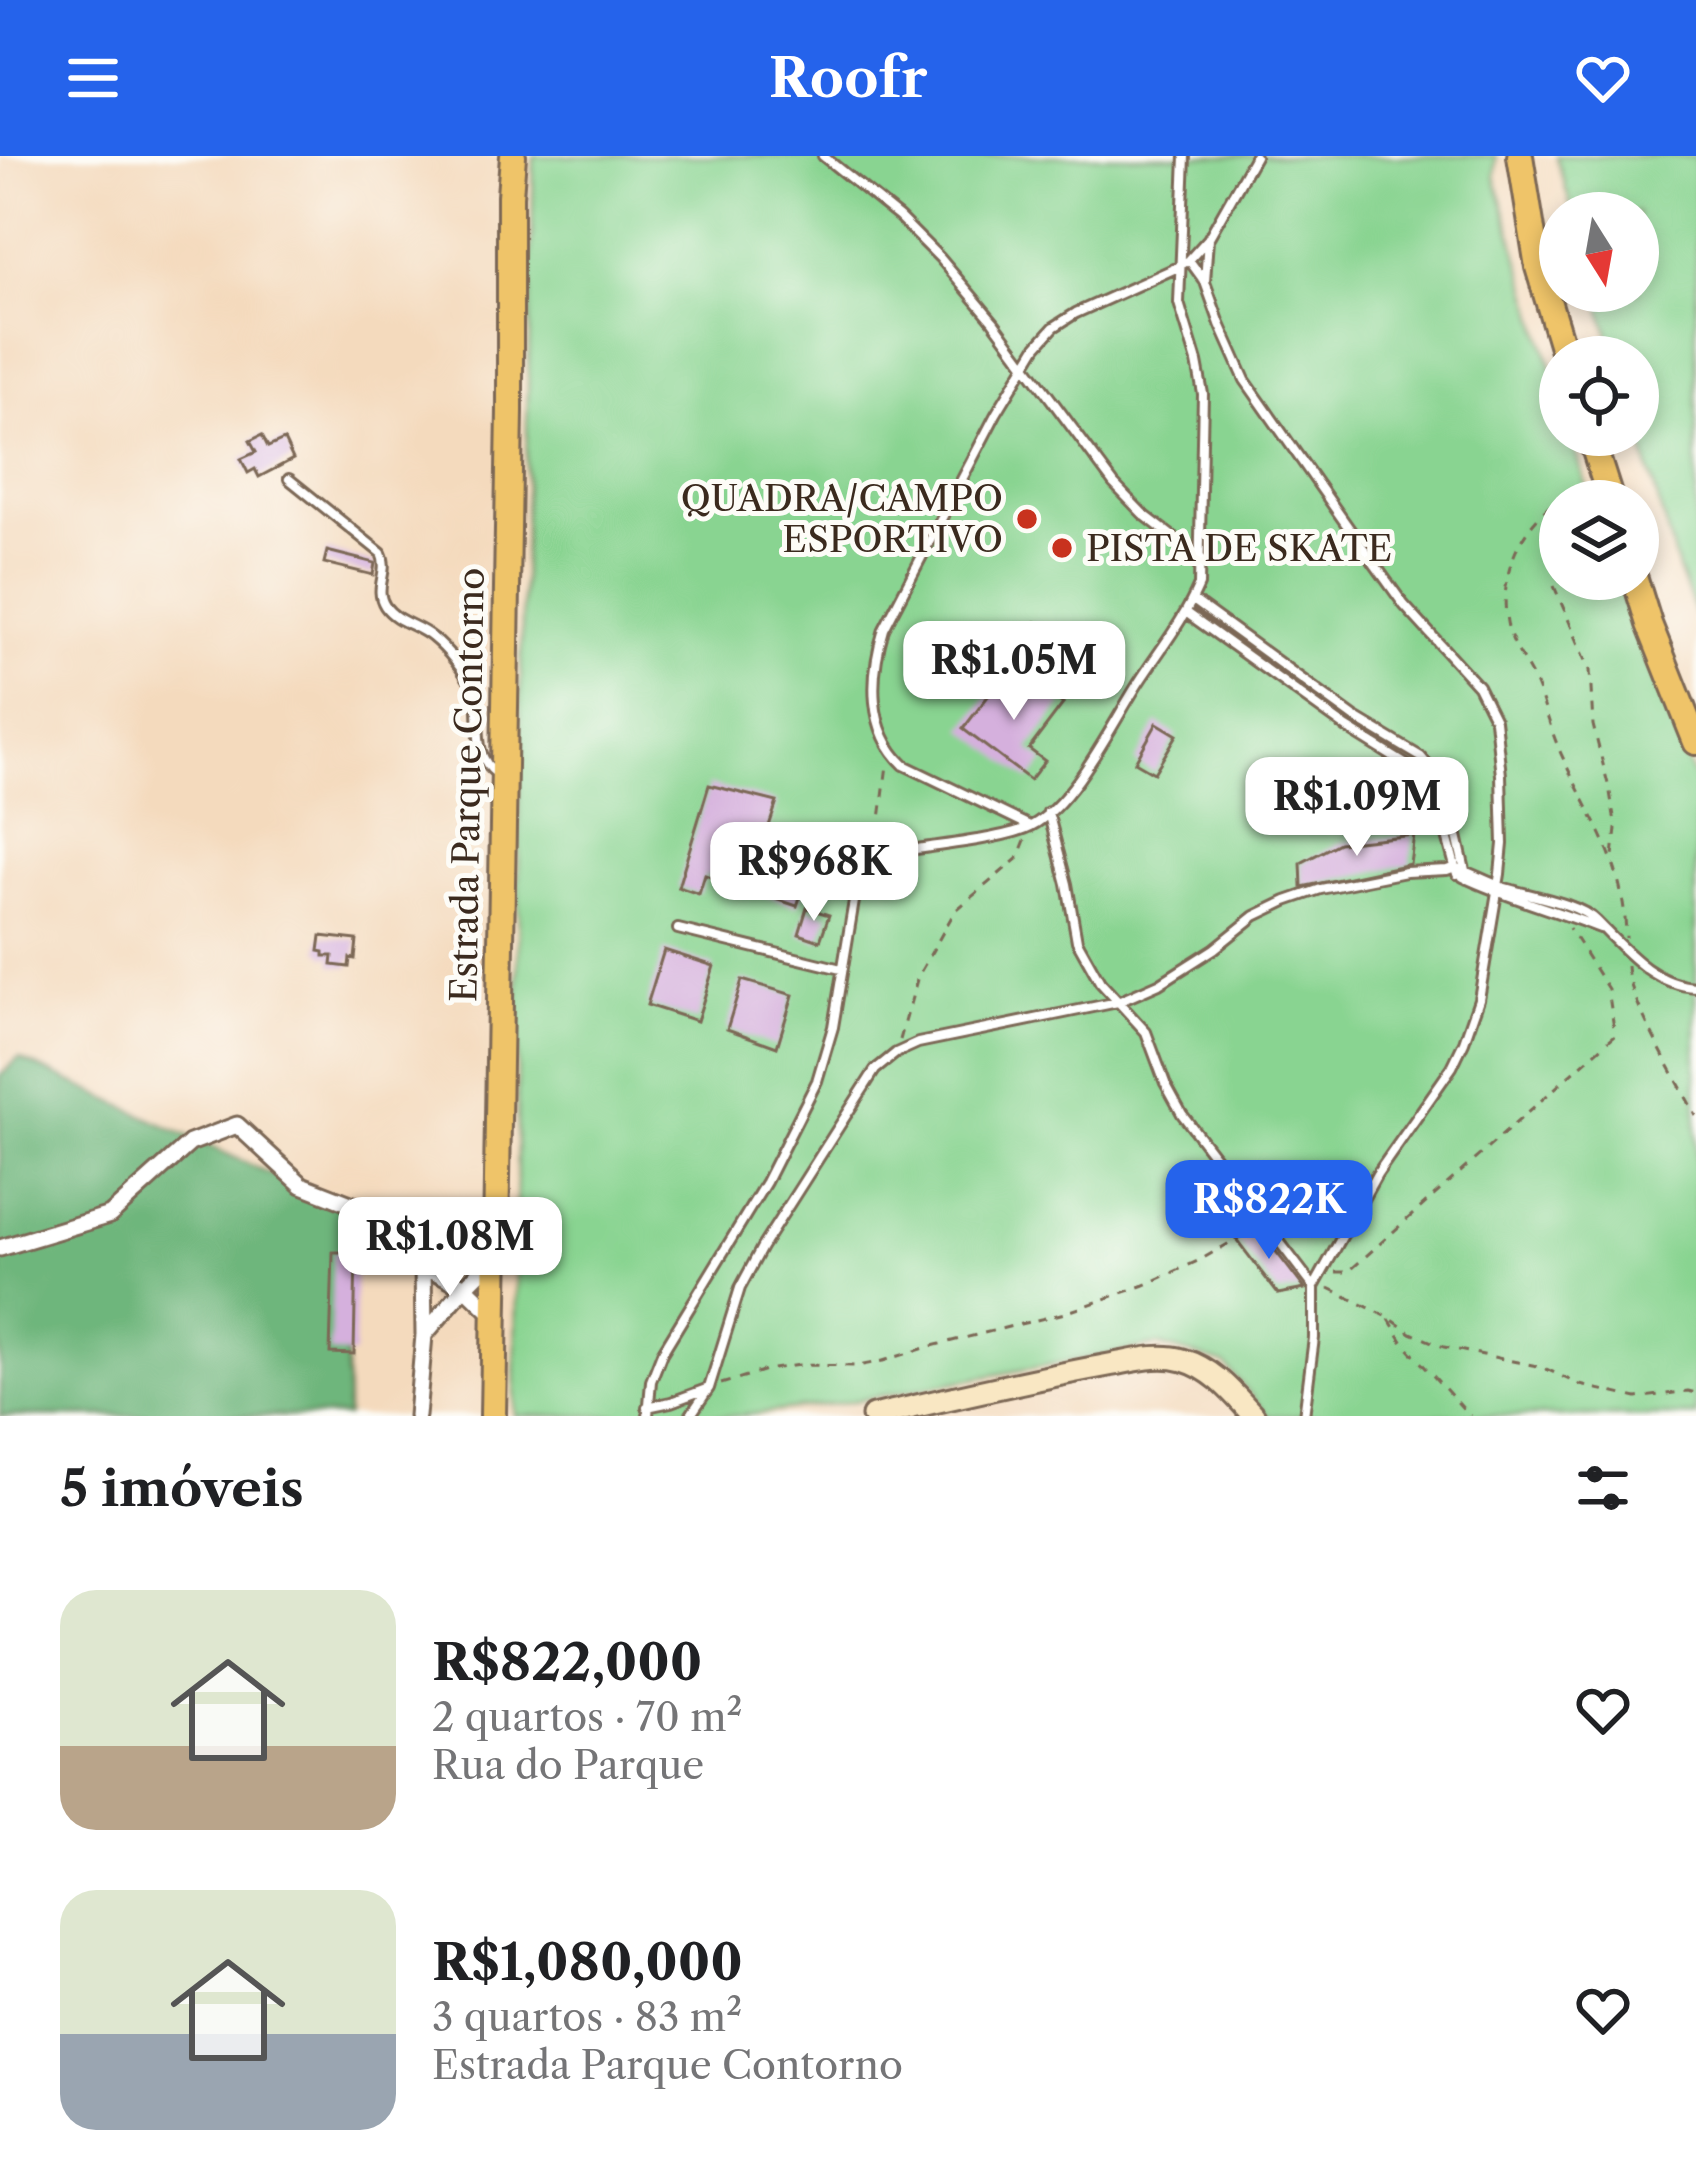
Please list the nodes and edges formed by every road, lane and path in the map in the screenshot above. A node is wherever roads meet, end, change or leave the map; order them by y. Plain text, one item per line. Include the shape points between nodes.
1 (513, 156) edge
2 (823, 156) edge
3 (1185, 156) edge
4 (1255, 156) edge
5 (1520, 156) edge
6 (1208, 239) junction
7 (1189, 260) junction
8 (1178, 267) junction
9 (1205, 282) junction
10 (1559, 336) edge
11 (1026, 365) junction
12 (289, 479) dead end
13 (1539, 518) edge
14 (1202, 560) junction
15 (1193, 600) junction
16 (1560, 600) edge
17 (1642, 600) edge
18 (1187, 614) junction
19 (1696, 742) edge
20 (889, 751) junction
21 (504, 778) junction
22 (1048, 812) junction
23 (1031, 826) junction
24 (1451, 831) junction
25 (1613, 860) junction
26 (875, 862) junction
27 (1458, 872) junction
28 (1497, 889) junction
29 (1558, 911) junction
30 (678, 929) dead end
31 (1601, 929) junction
32 (1626, 951) junction
33 (841, 969) junction
34 (1696, 987) edge
35 (1118, 1002) junction
36 (896, 1053) junction
37 (1696, 1116) edge
38 (1266, 1222) junction
39 (0, 1248) edge
40 (495, 1257) junction
41 (423, 1265) junction
42 (1318, 1280) junction
43 (465, 1287) junction
44 (494, 1315) junction
45 (1388, 1317) junction
46 (424, 1335) junction
47 (709, 1388) junction
48 (1696, 1393) edge
49 (920, 1410) edge
50 (648, 1411) edge
51 (417, 1416) edge
52 (493, 1416) edge
53 (690, 1416) edge
54 (873, 1416) edge
55 (1254, 1416) edge
56 (1304, 1416) edge
57 (1470, 1416) edge

1 - 21 main road, Estrada Parque Contorno
2 - 11 lane via 940,258
3 - 8 lane
4 - 6 lane
5 - 10 main road
6 - 7 lane
6 - 9 lane
7 - 8 lane
7 - 9 lane
8 - 11 lane via 1054,327
8 - 14 lane via 1179,303 1204,394
9 - 28 lane via 1268,416 1404,604 1488,700 1501,775
11 - 14 lane via 1114,484
11 - 20 lane via 884,629 874,676
12 - 21 lane via 381,553 382,603 455,662 478,705 480,752
13 - 25 path via 1521,536 1506,585 1507,623
14 - 15 lane
15 - 18 lane
15 - 24 lane via 1420,757 1447,792
16 - 25 path via 1590,670 1616,829
17 - 19 main road
18 - 22 lane via 1079,780
18 - 24 lane via 1413,769
20 - 23 lane
20 - 26 path
21 - 40 main road, Estrada Parque Contorno
22 - 23 lane
22 - 35 lane via 1077,941
23 - 26 lane
23 - 36 path via 1018,858 955,911 918,976
24 - 27 lane
25 - 32 path
26 - 33 lane via 857,884
27 - 28 lane
27 - 35 lane via 1406,872 1286,901
28 - 29 lane
28 - 31 lane via 1579,910
28 - 42 lane via 1464,1042
29 - 31 lane
29 - 42 path via 1608,989 1615,1035 1348,1272
30 - 33 lane
31 - 32 lane
32 - 34 lane via 1650,973
32 - 37 path via 1627,976
33 - 50 lane via 817,1081 662,1353
35 - 36 lane
35 - 38 lane via 1147,1032 1182,1114
36 - 47 lane via 875,1070 762,1247 740,1288
38 - 42 lane
38 - 47 path via 1145,1285 1065,1312 883,1361 766,1370
39 - 41 street via 110,1214 190,1143 237,1124 302,1185 366,1210
40 - 43 street
40 - 44 main road, Estrada Parque Contorno
41 - 43 street
41 - 46 street
42 - 45 path
42 - 56 lane
43 - 44 street
43 - 46 street
44 - 52 main road, Estrada Parque Contorno
45 - 48 path via 1444,1347 1542,1367 1580,1384 1637,1398
45 - 57 path
46 - 51 street
47 - 50 lane
47 - 53 lane
49 - 54 street
49 - 55 street via 1166,1356 1206,1370

